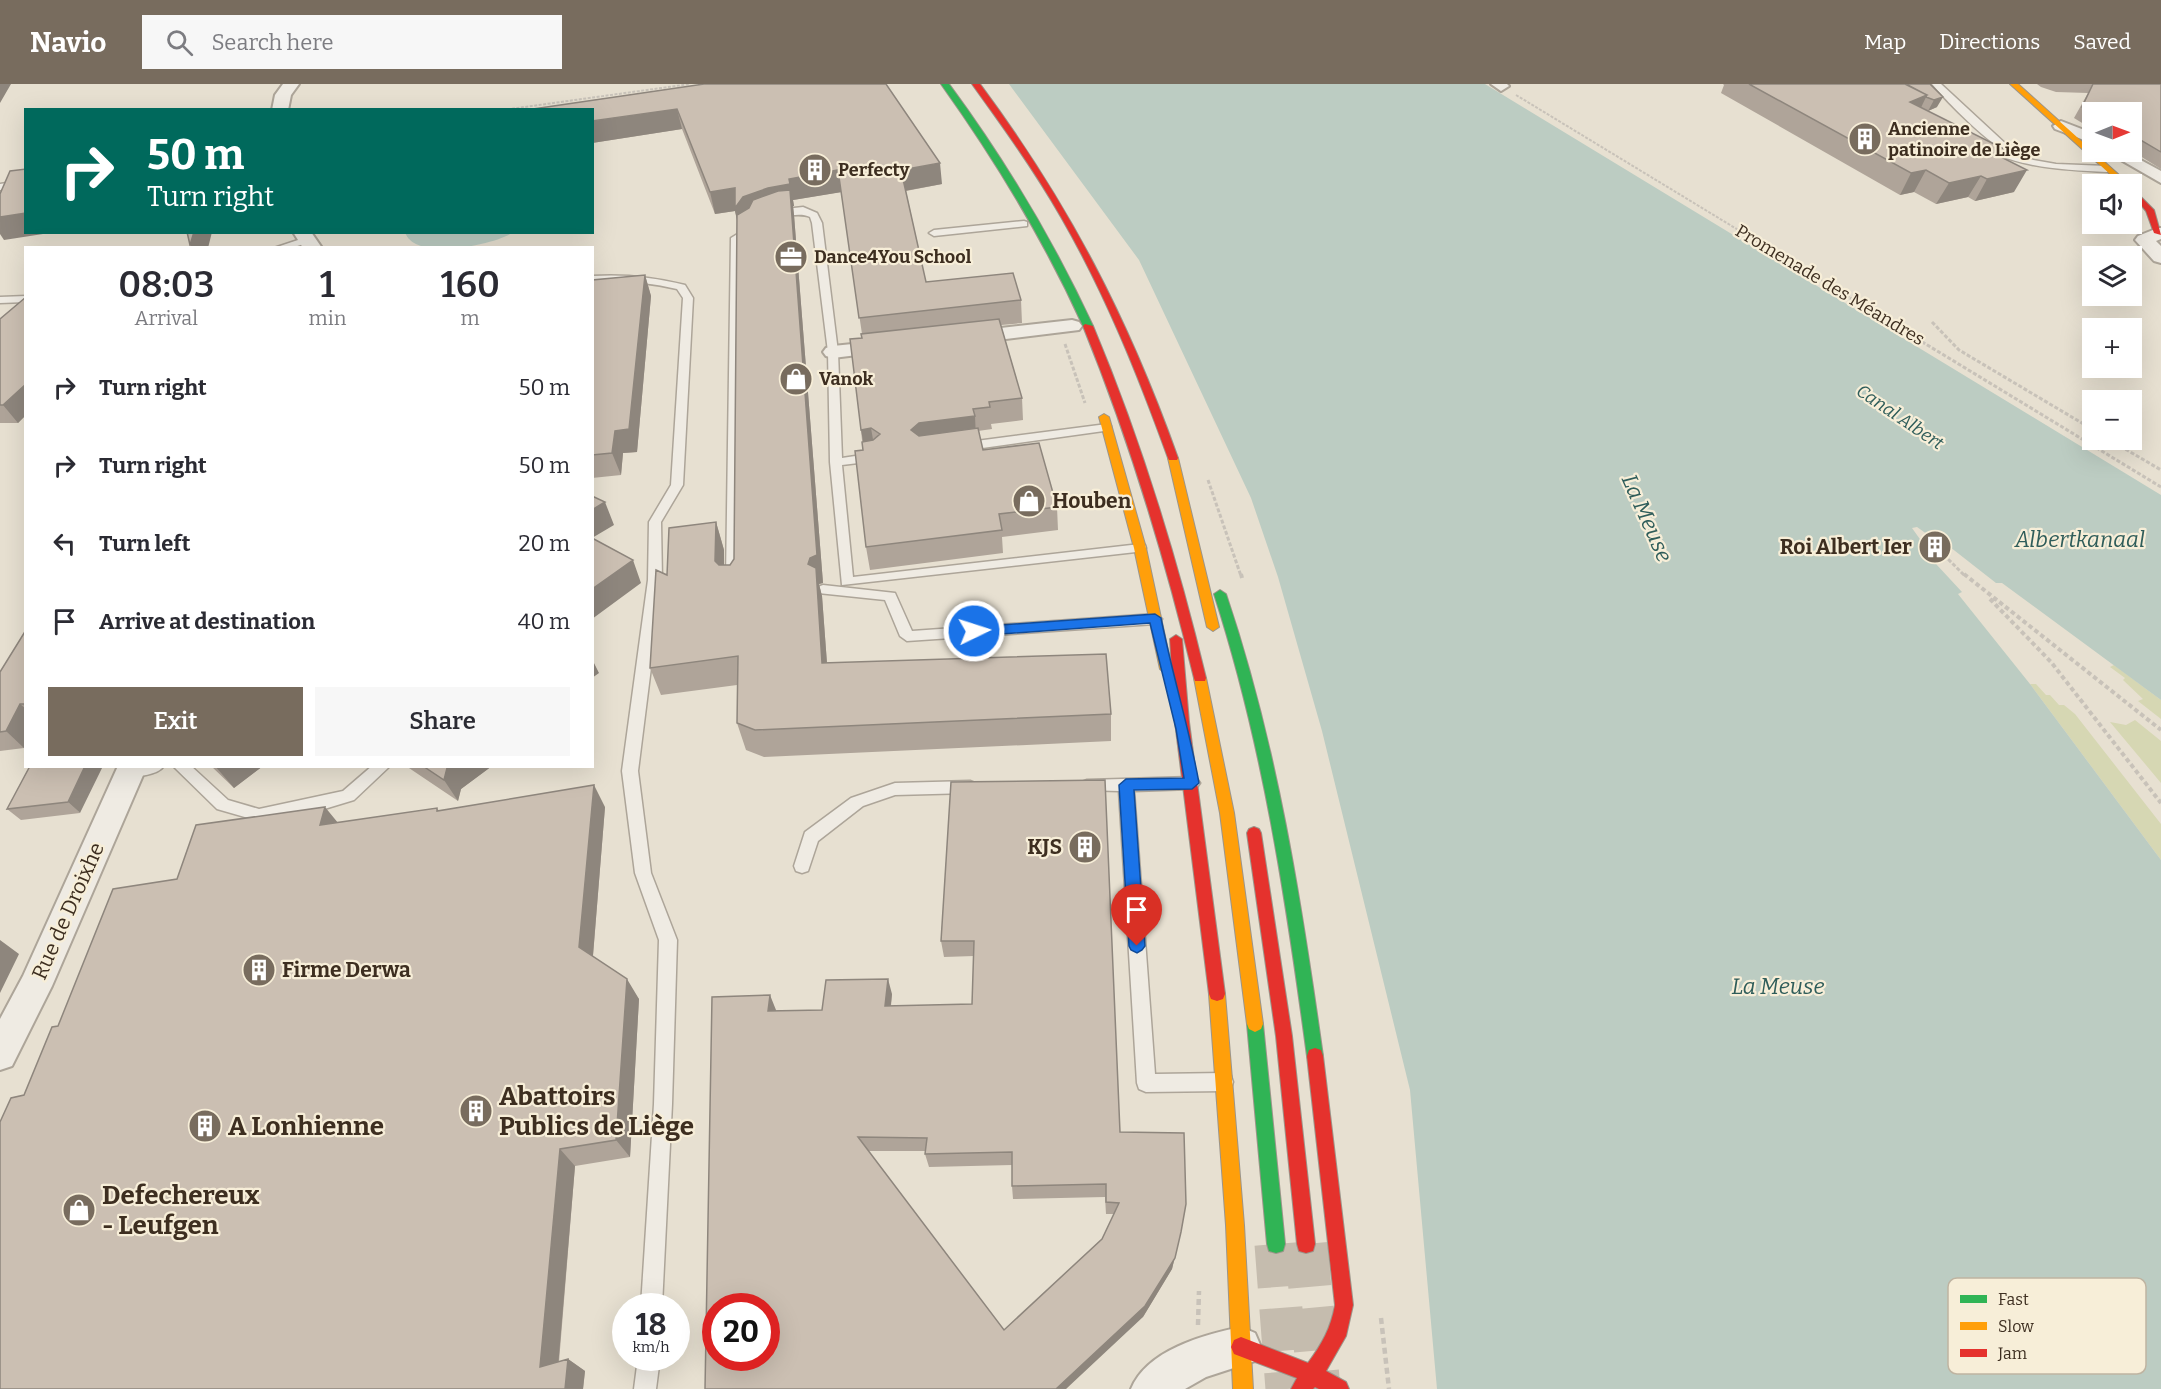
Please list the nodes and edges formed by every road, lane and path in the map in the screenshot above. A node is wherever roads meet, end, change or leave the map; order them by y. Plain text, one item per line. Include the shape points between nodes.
1 (291, 84) edge
2 (690, 84) edge
3 (945, 84) edge
4 (969, 84) edge
5 (976, 84) edge
6 (1936, 84) edge
7 (1500, 85) edge
8 (2008, 86) edge
9 (280, 108) edge
10 (517, 108) edge
11 (1002, 117) junction
12 (2061, 126) junction
13 (2082, 134) edge
14 (1978, 142) edge
15 (2133, 162) edge
16 (2047, 165) junction
17 (2087, 168) junction
18 (2107, 169) junction
19 (2093, 174) edge
20 (2113, 174) edge
21 (2161, 178) edge
22 (24, 183) edge
23 (0, 187) edge
24 (2142, 201) edge
25 (2142, 219) edge
26 (1024, 224) junction
27 (934, 233) dead end
28 (2158, 233) junction
29 (307, 240) edge
30 (286, 246) edge
31 (2161, 257) edge
32 (594, 279) edge
33 (24, 299) edge
34 (0, 300) edge
35 (1932, 322) dead end
36 (1073, 331) joint
37 (949, 340) edge
38 (914, 344) edge
39 (833, 352) junction
40 (1101, 408) dead end
41 (2082, 423) edge
42 (1107, 428) junction
43 (1134, 441) junction
44 (945, 449) edge
45 (2127, 450) edge
46 (875, 458) edge
47 (836, 462) junction
48 (2161, 470) edge
49 (2161, 487) edge
50 (1191, 526) junction
51 (1140, 548) junction
52 (1944, 555) dead end
53 (733, 587) edge
54 (823, 590) dead end
55 (1983, 592) junction
56 (1155, 618) junction
57 (1216, 640) dead end
58 (1183, 729) junction
59 (2161, 730) edge
60 (141, 768) edge
61 (182, 768) edge
62 (381, 768) edge
63 (1192, 783) junction
64 (1126, 785) junction
65 (1069, 786) edge
66 (988, 787) edge
67 (2161, 802) edge
68 (1253, 822) dead end
69 (802, 866) dead end
70 (0, 1054) edge
71 (1224, 1082) junction
72 (1276, 1244) tunnel mouth
73 (1306, 1244) tunnel mouth
74 (653, 1293) edge
75 (1241, 1347) junction
76 (647, 1371) edge
77 (1311, 1374) junction
78 (645, 1389) edge
79 (1152, 1389) edge
80 (1243, 1389) edge
81 (1301, 1389) edge
82 (1339, 1389) edge

1 - 9 street
2 - 10 path
3 - 26 main road via 946,101
3 - 43 main road via 994,148 1045,233 1076,295
4 - 11 main road
5 - 11 main road
6 - 16 lane via 1992,138
7 - 49 path, Promenade des Méandres
8 - 12 main road
8 - 17 main road
11 - 50 main road via 1070,223 1117,315 1155,405
12 - 13 street
12 - 18 main road
14 - 16 lane via 2009,158
15 - 21 street
16 - 17 lane
17 - 18 lane
17 - 19 main road
18 - 20 main road
22 - 23 lane
24 - 28 main road via 2150,210
25 - 28 main road
26 - 27 lane
26 - 36 main road
28 - 31 street via 2144,240
29 - 30 lane
32 - 74 lane via 635,277 656,281 681,287 688,298 677,485 655,522 655,580 630,771 643,873 668,940
33 - 34 lane
35 - 41 path via 1959,350
36 - 37 street
38 - 39 street
39 - 47 lane
39 - 53 lane via 814,215 804,210 788,210 752,223 751,230 736,238
40 - 42 main road
42 - 44 lane
42 - 51 main road
43 - 58 main road via 1137,477 1179,657
43 - 72 main road via 1182,592 1226,797 1253,999
45 - 48 path
46 - 47 lane
47 - 51 lane via 847,582
50 - 57 main road
50 - 77 main road via 1227,612 1245,672 1281,840 1305,985 1344,1305 1344,1323 1336,1342
51 - 56 main road
52 - 55 path
54 - 56 lane via 890,596 907,636
55 - 59 path
55 - 67 path via 2051,662
56 - 58 main road
58 - 63 main road
60 - 70 street, Rue de Droixhe
61 - 62 lane via 223,805 259,815 348,796
63 - 64 lane
63 - 71 main road via 1207,894
64 - 65 lane
64 - 71 lane via 1146,1083
66 - 69 lane via 895,789 857,802 811,837
68 - 73 main road via 1284,1036
71 - 75 main road
75 - 77 main road
75 - 79 street via 1173,1370
75 - 80 main road
76 - 78 lane
77 - 81 main road
77 - 82 main road

